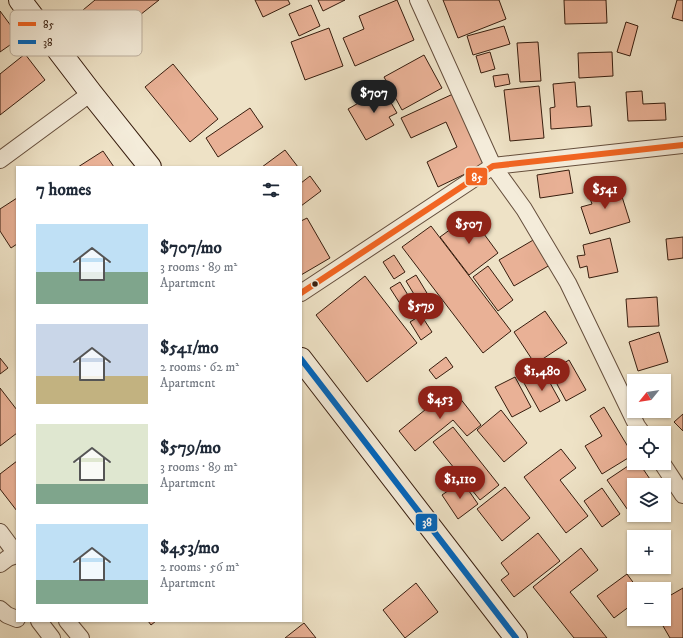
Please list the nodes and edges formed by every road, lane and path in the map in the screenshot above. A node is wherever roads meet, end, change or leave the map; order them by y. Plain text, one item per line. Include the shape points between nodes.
1 (20, 0) edge
2 (418, 0) edge
3 (28, 10) edge
4 (63, 56) edge
5 (91, 93) junction
6 (683, 145) edge
7 (0, 160) edge
8 (149, 166) edge
9 (492, 166) junction
10 (302, 292) edge
11 (304, 370) edge
12 (638, 426) edge
13 (667, 470) edge
14 (683, 495) edge
15 (0, 532) edge
16 (16, 554) edge
17 (16, 555) edge
18 (0, 564) edge
19 (0, 609) edge
20 (16, 619) edge
21 (40, 622) edge
22 (68, 622) edge
23 (52, 638) edge
24 (81, 638) edge
25 (516, 638) edge

1 - 3 street
2 - 9 street
4 - 5 street
5 - 7 street
5 - 8 street
6 - 9 street
9 - 10 street
9 - 12 street via 524,209 568,283
11 - 25 street
13 - 14 street
15 - 16 street
17 - 18 street
19 - 20 street
21 - 23 street
22 - 24 street

